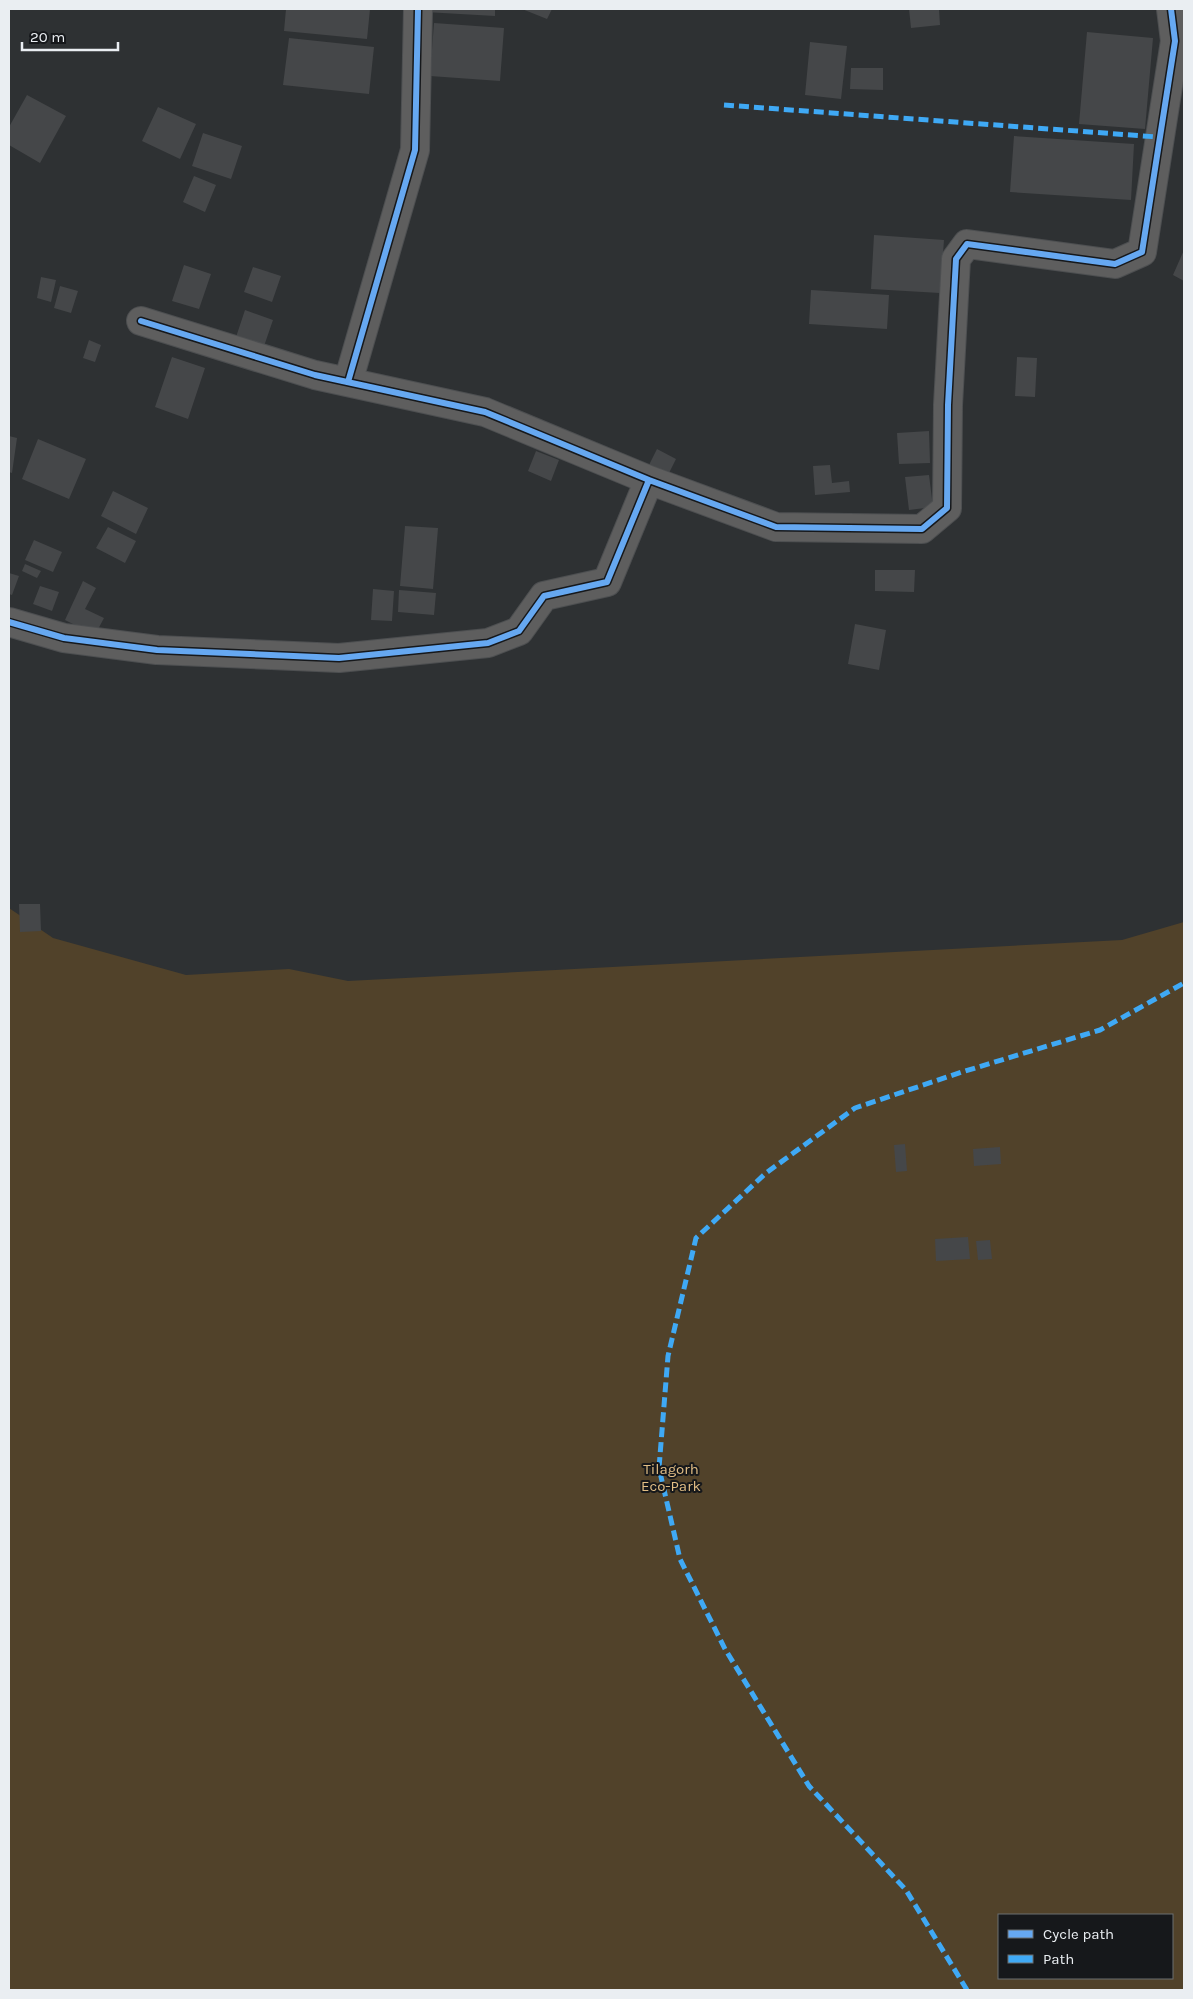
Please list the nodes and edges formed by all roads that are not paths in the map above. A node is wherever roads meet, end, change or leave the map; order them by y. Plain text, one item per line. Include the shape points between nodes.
1 (418, 9) edge
2 (1171, 9) edge
3 (142, 321) dead end
4 (348, 382) junction
5 (649, 480) junction
6 (9, 622) edge

1 - 4 street via 415,150
2 - 5 street via 1175,41 1142,252 1115,264 967,244 956,259 946,508 922,529 776,527
3 - 4 street via 315,375
4 - 5 street via 485,412
5 - 6 street via 607,582 544,596 519,632 488,643 338,658 166,651 64,638

